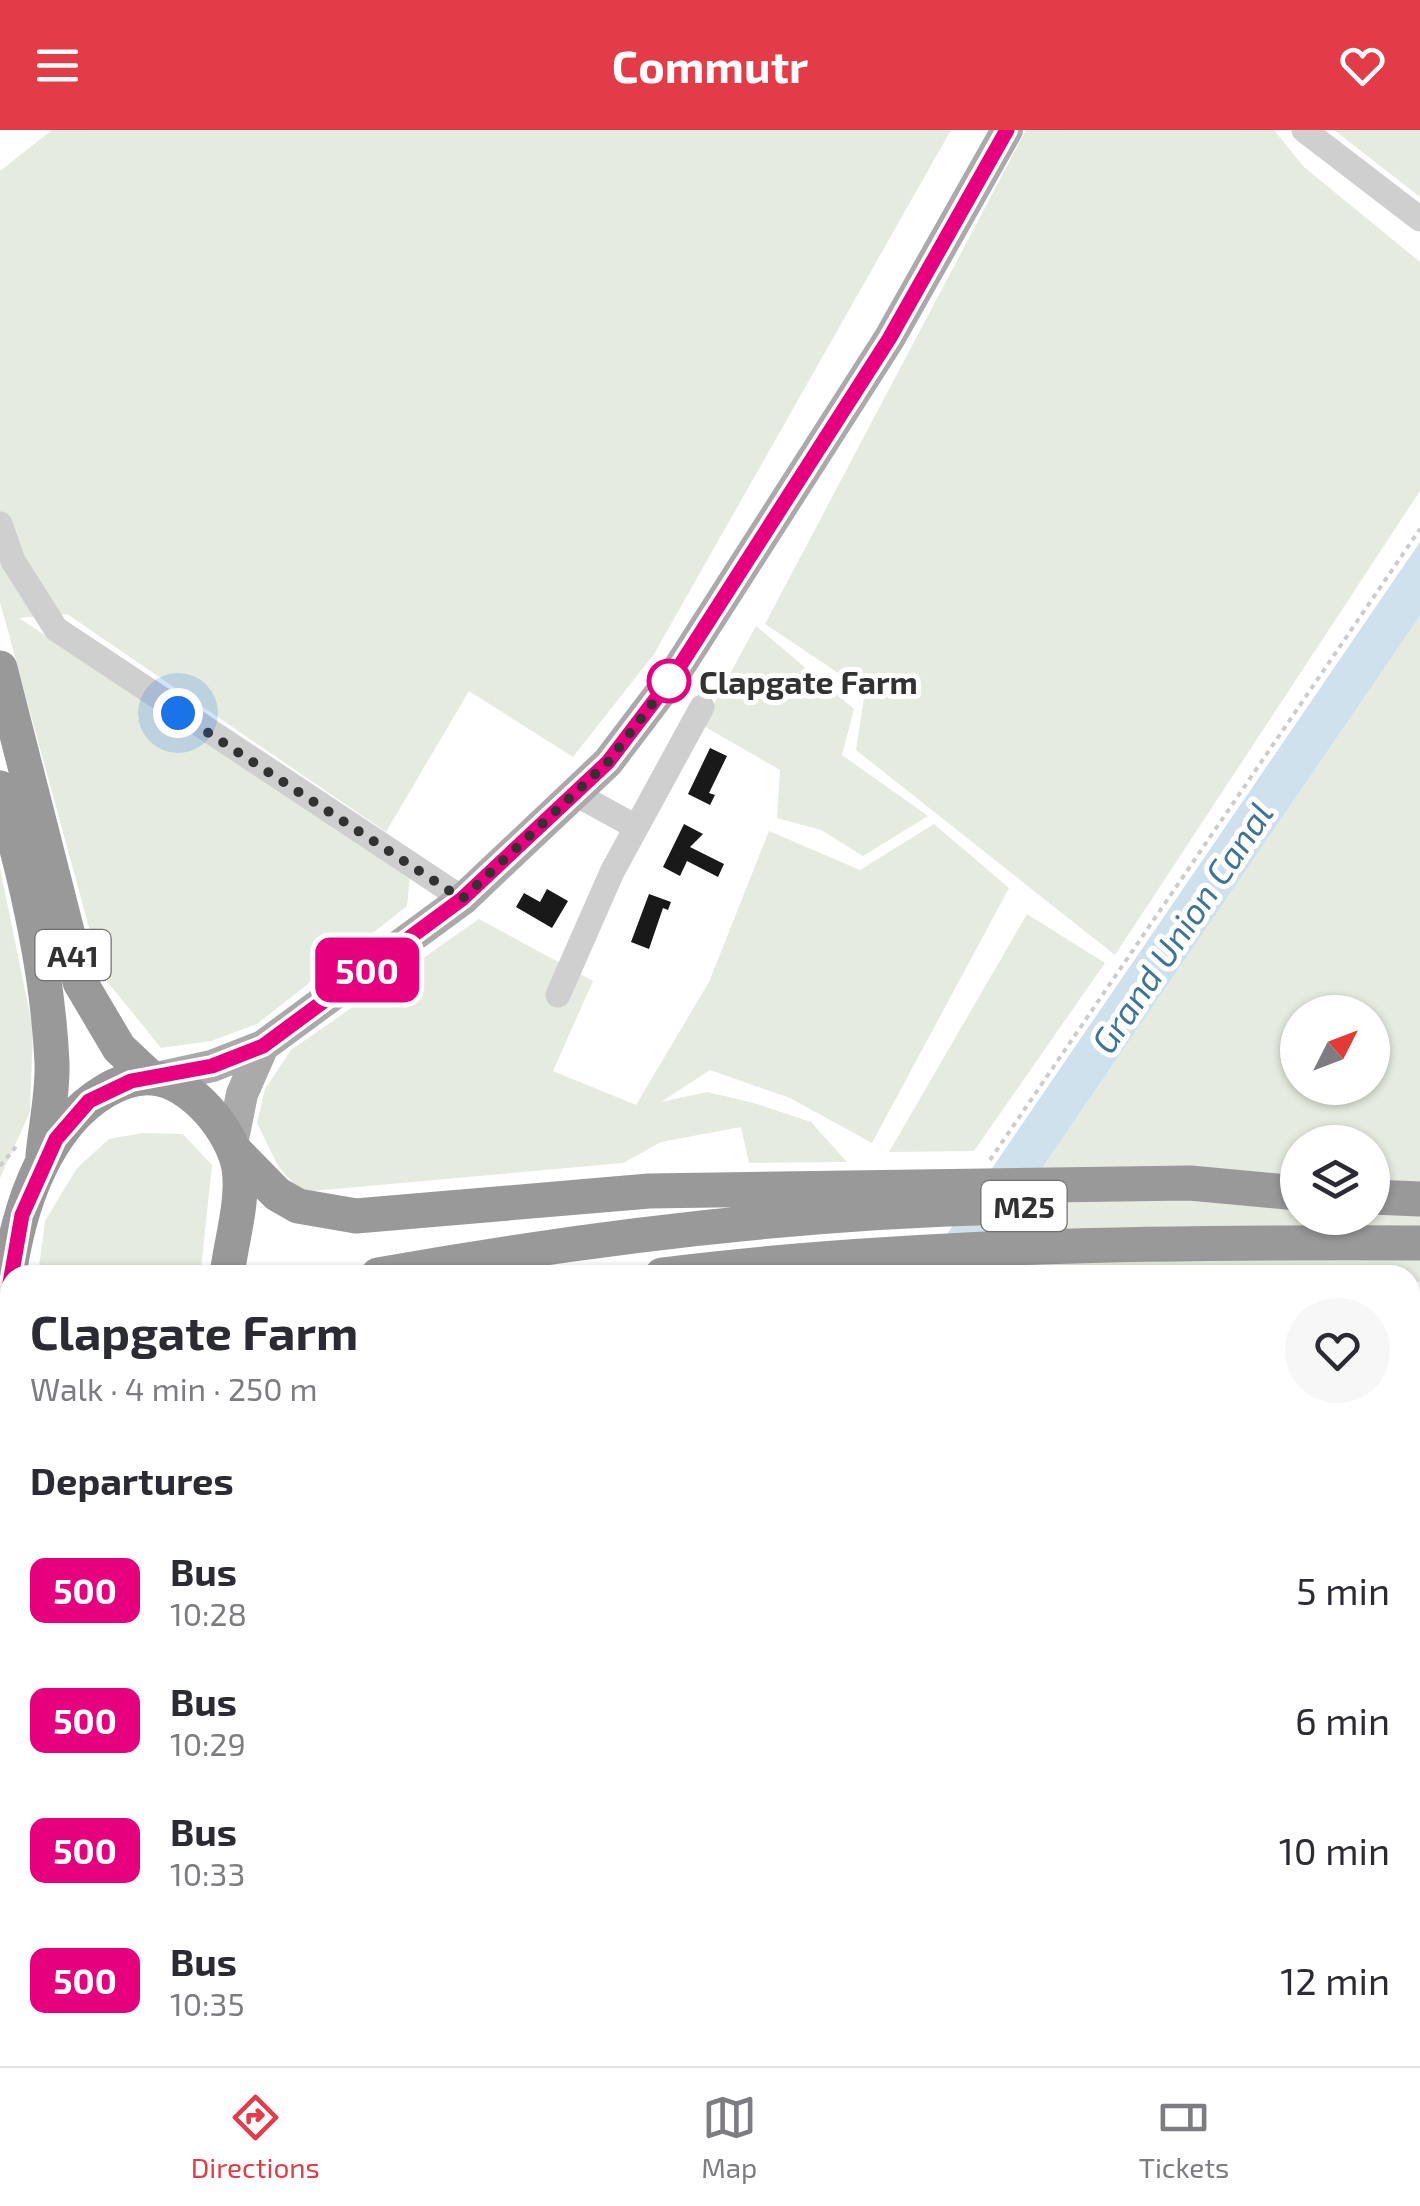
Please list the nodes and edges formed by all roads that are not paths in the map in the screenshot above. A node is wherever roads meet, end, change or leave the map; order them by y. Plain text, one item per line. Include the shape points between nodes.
1 (1006, 130) edge
2 (1304, 130) edge
3 (1420, 219) edge
4 (0, 524) edge
5 (0, 668) edge
6 (702, 707) dead end
7 (0, 788) edge
8 (574, 793) junction
9 (636, 827) junction
10 (462, 899) junction
11 (558, 995) dead end
12 (263, 1046) junction
13 (154, 1078) junction
14 (233, 1147) junction
15 (41, 1166) junction
16 (1280, 1193) edge
17 (1280, 1196) edge
18 (1390, 1198) edge
19 (1420, 1199) edge
20 (22, 1215) junction
21 (1420, 1242) edge
22 (0, 1244) edge
23 (1009, 1250) junction
24 (13, 1265) edge
25 (228, 1265) edge
26 (433, 1265) edge
27 (740, 1265) edge
28 (928, 1265) edge

1 - 8 main road via 889,339 674,675 608,762
2 - 3 street
4 - 10 street via 13,562 56,629
5 - 13 highway, A41 via 80,982 118,1048
6 - 9 street
7 - 15 highway, A41 via 45,996 52,1066
8 - 9 street
8 - 10 main road
9 - 11 street
10 - 12 main road
12 - 13 main road
12 - 14 main road via 242,1094
13 - 14 highway via 199,1103
13 - 15 highway via 89,1101
14 - 16 highway, M25 via 277,1194 324,1214 762,1188 1190,1183
14 - 25 highway via 240,1183
15 - 20 highway
17 - 26 highway, M25 via 750,1224
18 - 19 highway
20 - 22 highway
20 - 24 highway
21 - 23 highway, M25
23 - 27 highway, M25
23 - 28 highway, M25

